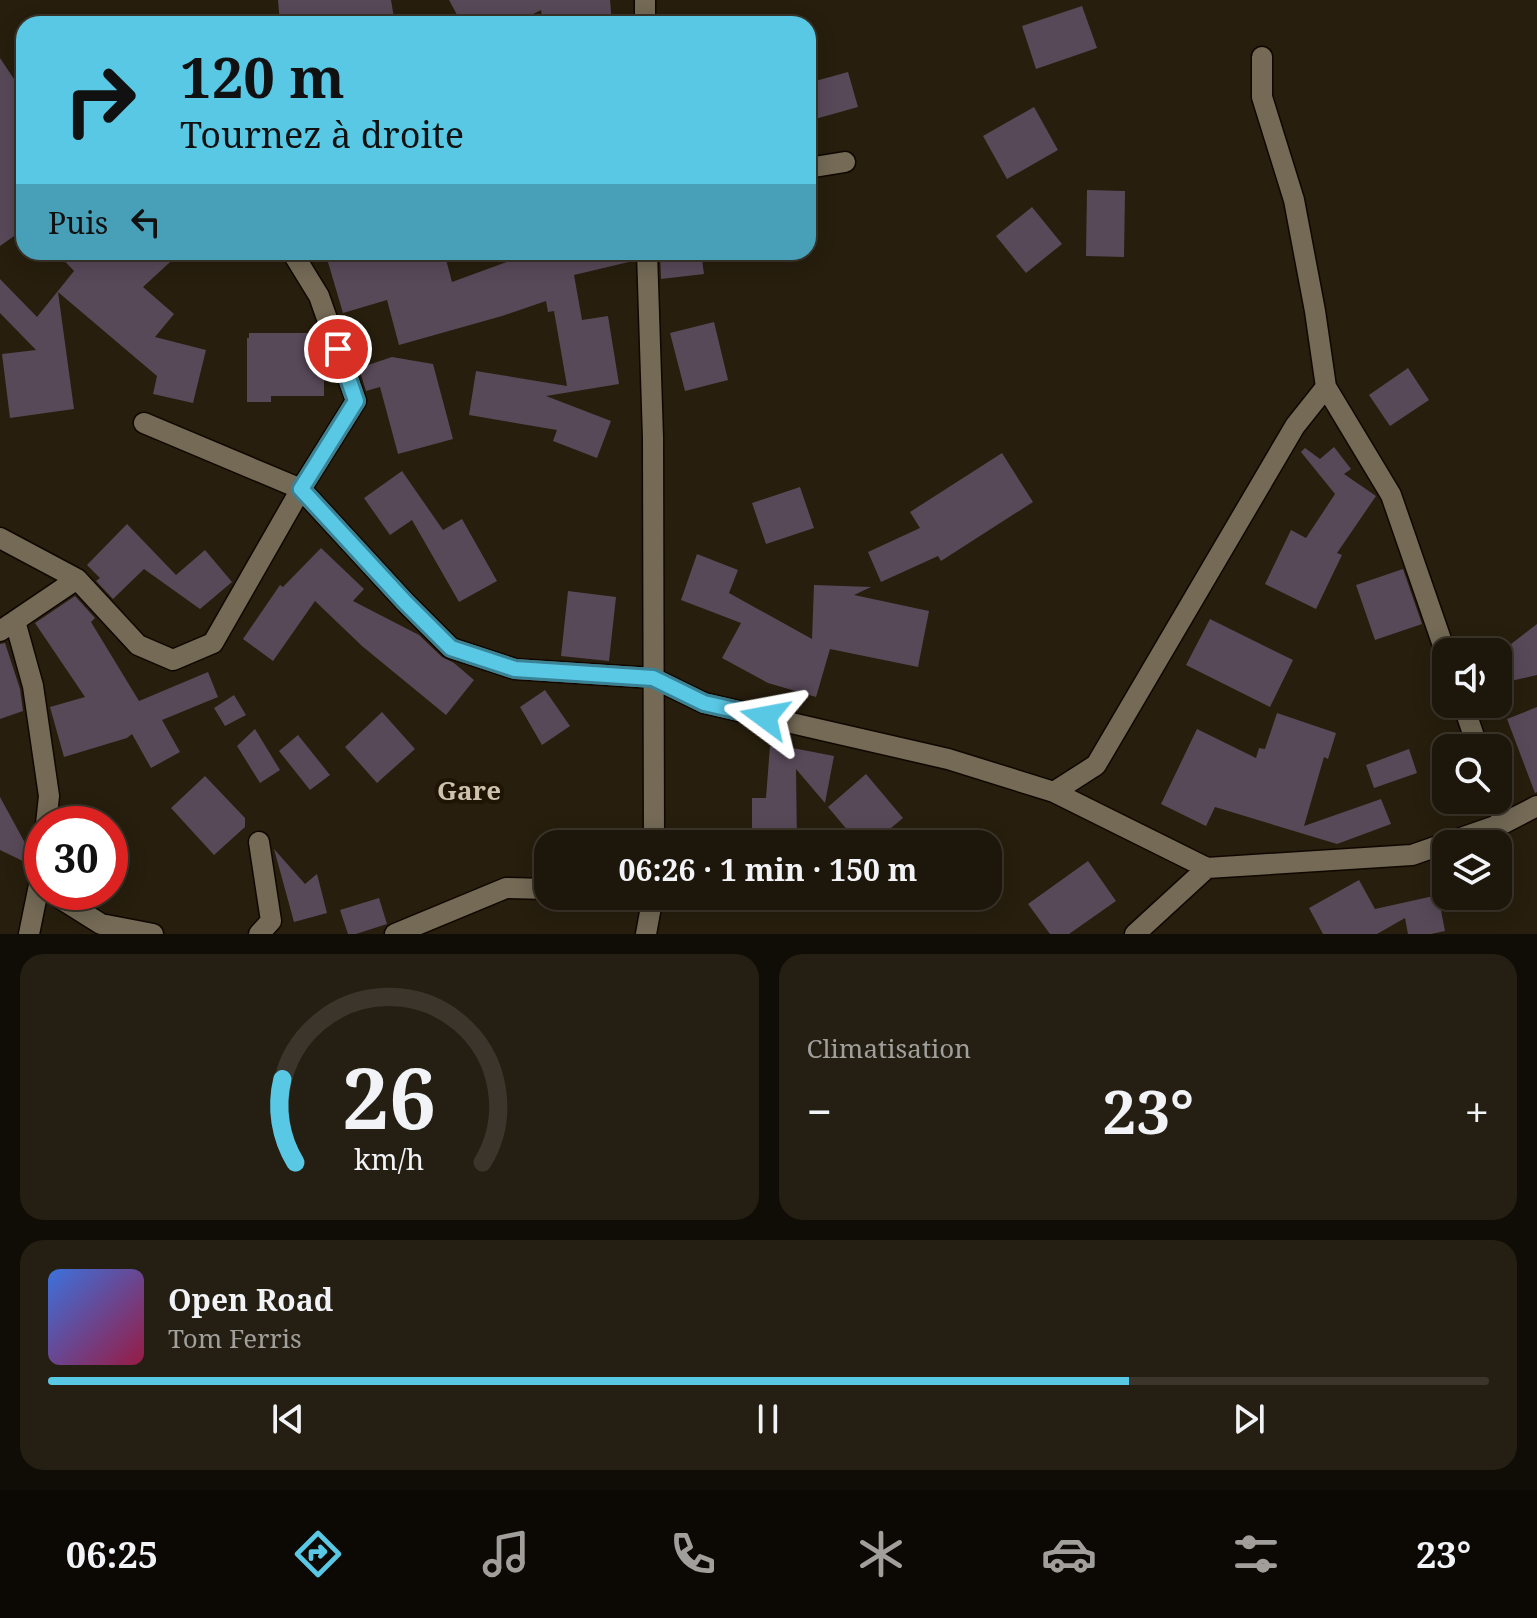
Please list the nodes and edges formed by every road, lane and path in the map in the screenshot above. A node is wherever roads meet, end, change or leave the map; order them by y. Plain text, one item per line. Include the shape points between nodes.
1 (1262, 57) dead end
2 (845, 162) dead end
3 (816, 167) edge
4 (297, 260) edge
5 (647, 260) edge
6 (1326, 387) junction
7 (144, 423) dead end
8 (301, 489) junction
9 (0, 538) edge
10 (77, 579) junction
11 (7, 626) edge
12 (1440, 638) edge
13 (653, 678) junction
14 (1054, 792) junction
15 (48, 806) edge
16 (1537, 806) edge
17 (1501, 814) edge
18 (1504, 823) junction
19 (654, 830) edge
20 (259, 842) dead end
21 (1207, 868) junction
22 (534, 889) edge
23 (37, 910) edge
24 (79, 910) edge
25 (650, 910) edge
26 (29, 934) edge
27 (153, 934) edge
28 (259, 934) edge
29 (395, 934) edge
30 (646, 934) edge
31 (1135, 934) edge

1 - 6 street via 1262,97 1294,200
2 - 3 street
4 - 8 street via 319,296 356,401
5 - 13 street
6 - 12 street via 1391,495
6 - 14 street via 1295,426 1096,765
7 - 8 street
8 - 10 street via 213,643 173,660 138,645
8 - 13 street via 451,648 515,669
9 - 10 street
10 - 11 street
11 - 15 street via 33,686
13 - 14 street via 704,703 948,759
13 - 19 street
14 - 21 street
16 - 18 street
17 - 18 street
18 - 21 street via 1412,855
20 - 28 street via 271,921
21 - 31 street
22 - 29 street via 506,888
23 - 26 street
24 - 27 street via 101,924
25 - 30 street

